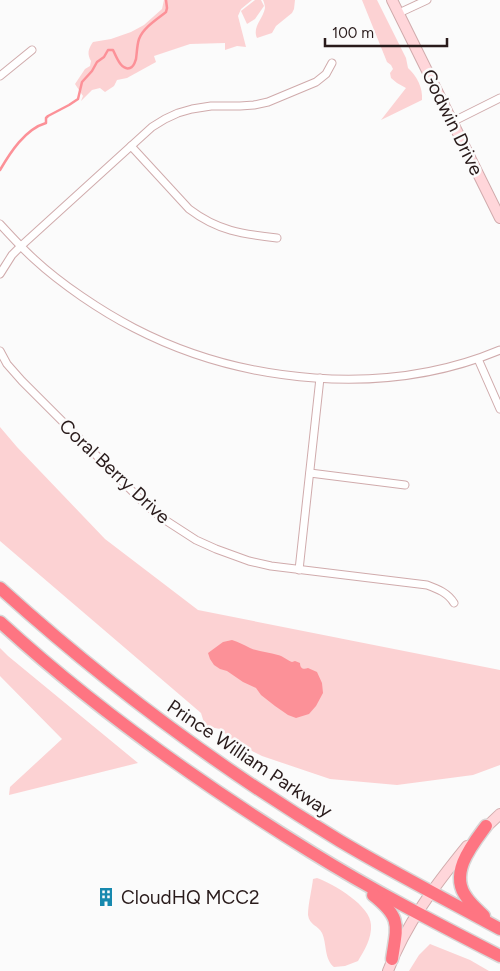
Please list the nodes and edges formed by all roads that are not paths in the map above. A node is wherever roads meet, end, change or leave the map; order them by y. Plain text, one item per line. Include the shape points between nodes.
1 (392, 0) edge
2 (426, 0) edge
3 (399, 14) junction
4 (32, 50) dead end
5 (332, 62) dead end
6 (0, 76) edge
7 (500, 98) edge
8 (452, 122) junction
9 (131, 146) junction
10 (500, 218) edge
11 (0, 224) edge
12 (277, 238) dead end
13 (21, 246) junction
14 (0, 274) edge
15 (500, 350) edge
16 (0, 352) edge
17 (478, 359) junction
18 (320, 378) junction
19 (500, 409) edge
20 (310, 473) junction
21 (405, 485) dead end
22 (299, 570) junction
23 (0, 588) edge
24 (454, 603) dead end
25 (0, 622) edge
26 (500, 814) edge
27 (486, 826) junction
28 (346, 873) junction
29 (431, 892) junction
30 (418, 913) junction
31 (498, 927) edge
32 (500, 956) edge
33 (392, 958) junction
34 (388, 971) edge

1 - 3 street, Godwin Drive
2 - 3 street
3 - 8 street, Godwin Drive
4 - 6 street
5 - 9 street via 326,74 316,82 268,102 211,106 178,113 152,127
7 - 8 street
8 - 10 street, Godwin Drive
9 - 12 street via 200,217 229,231
9 - 13 street
11 - 13 street
13 - 14 street
13 - 18 street via 78,293 153,337 241,366
15 - 17 street
16 - 22 street, Coral Berry Drive via 22,381 162,518 196,540 232,556
17 - 18 street via 424,373 356,379
17 - 19 street
18 - 20 street
20 - 21 street
20 - 22 street
22 - 24 street, Coral Berry Drive via 427,585 444,593
23 - 29 highway, Prince William Parkway via 116,687 223,765 341,842
25 - 28 highway via 119,721 181,767
26 - 27 street
27 - 29 street
27 - 31 highway via 462,866 461,880 463,893
28 - 30 highway
28 - 33 highway via 394,915 396,927
29 - 30 street
29 - 31 highway, Prince William Parkway
30 - 32 highway
30 - 33 street
33 - 34 street

